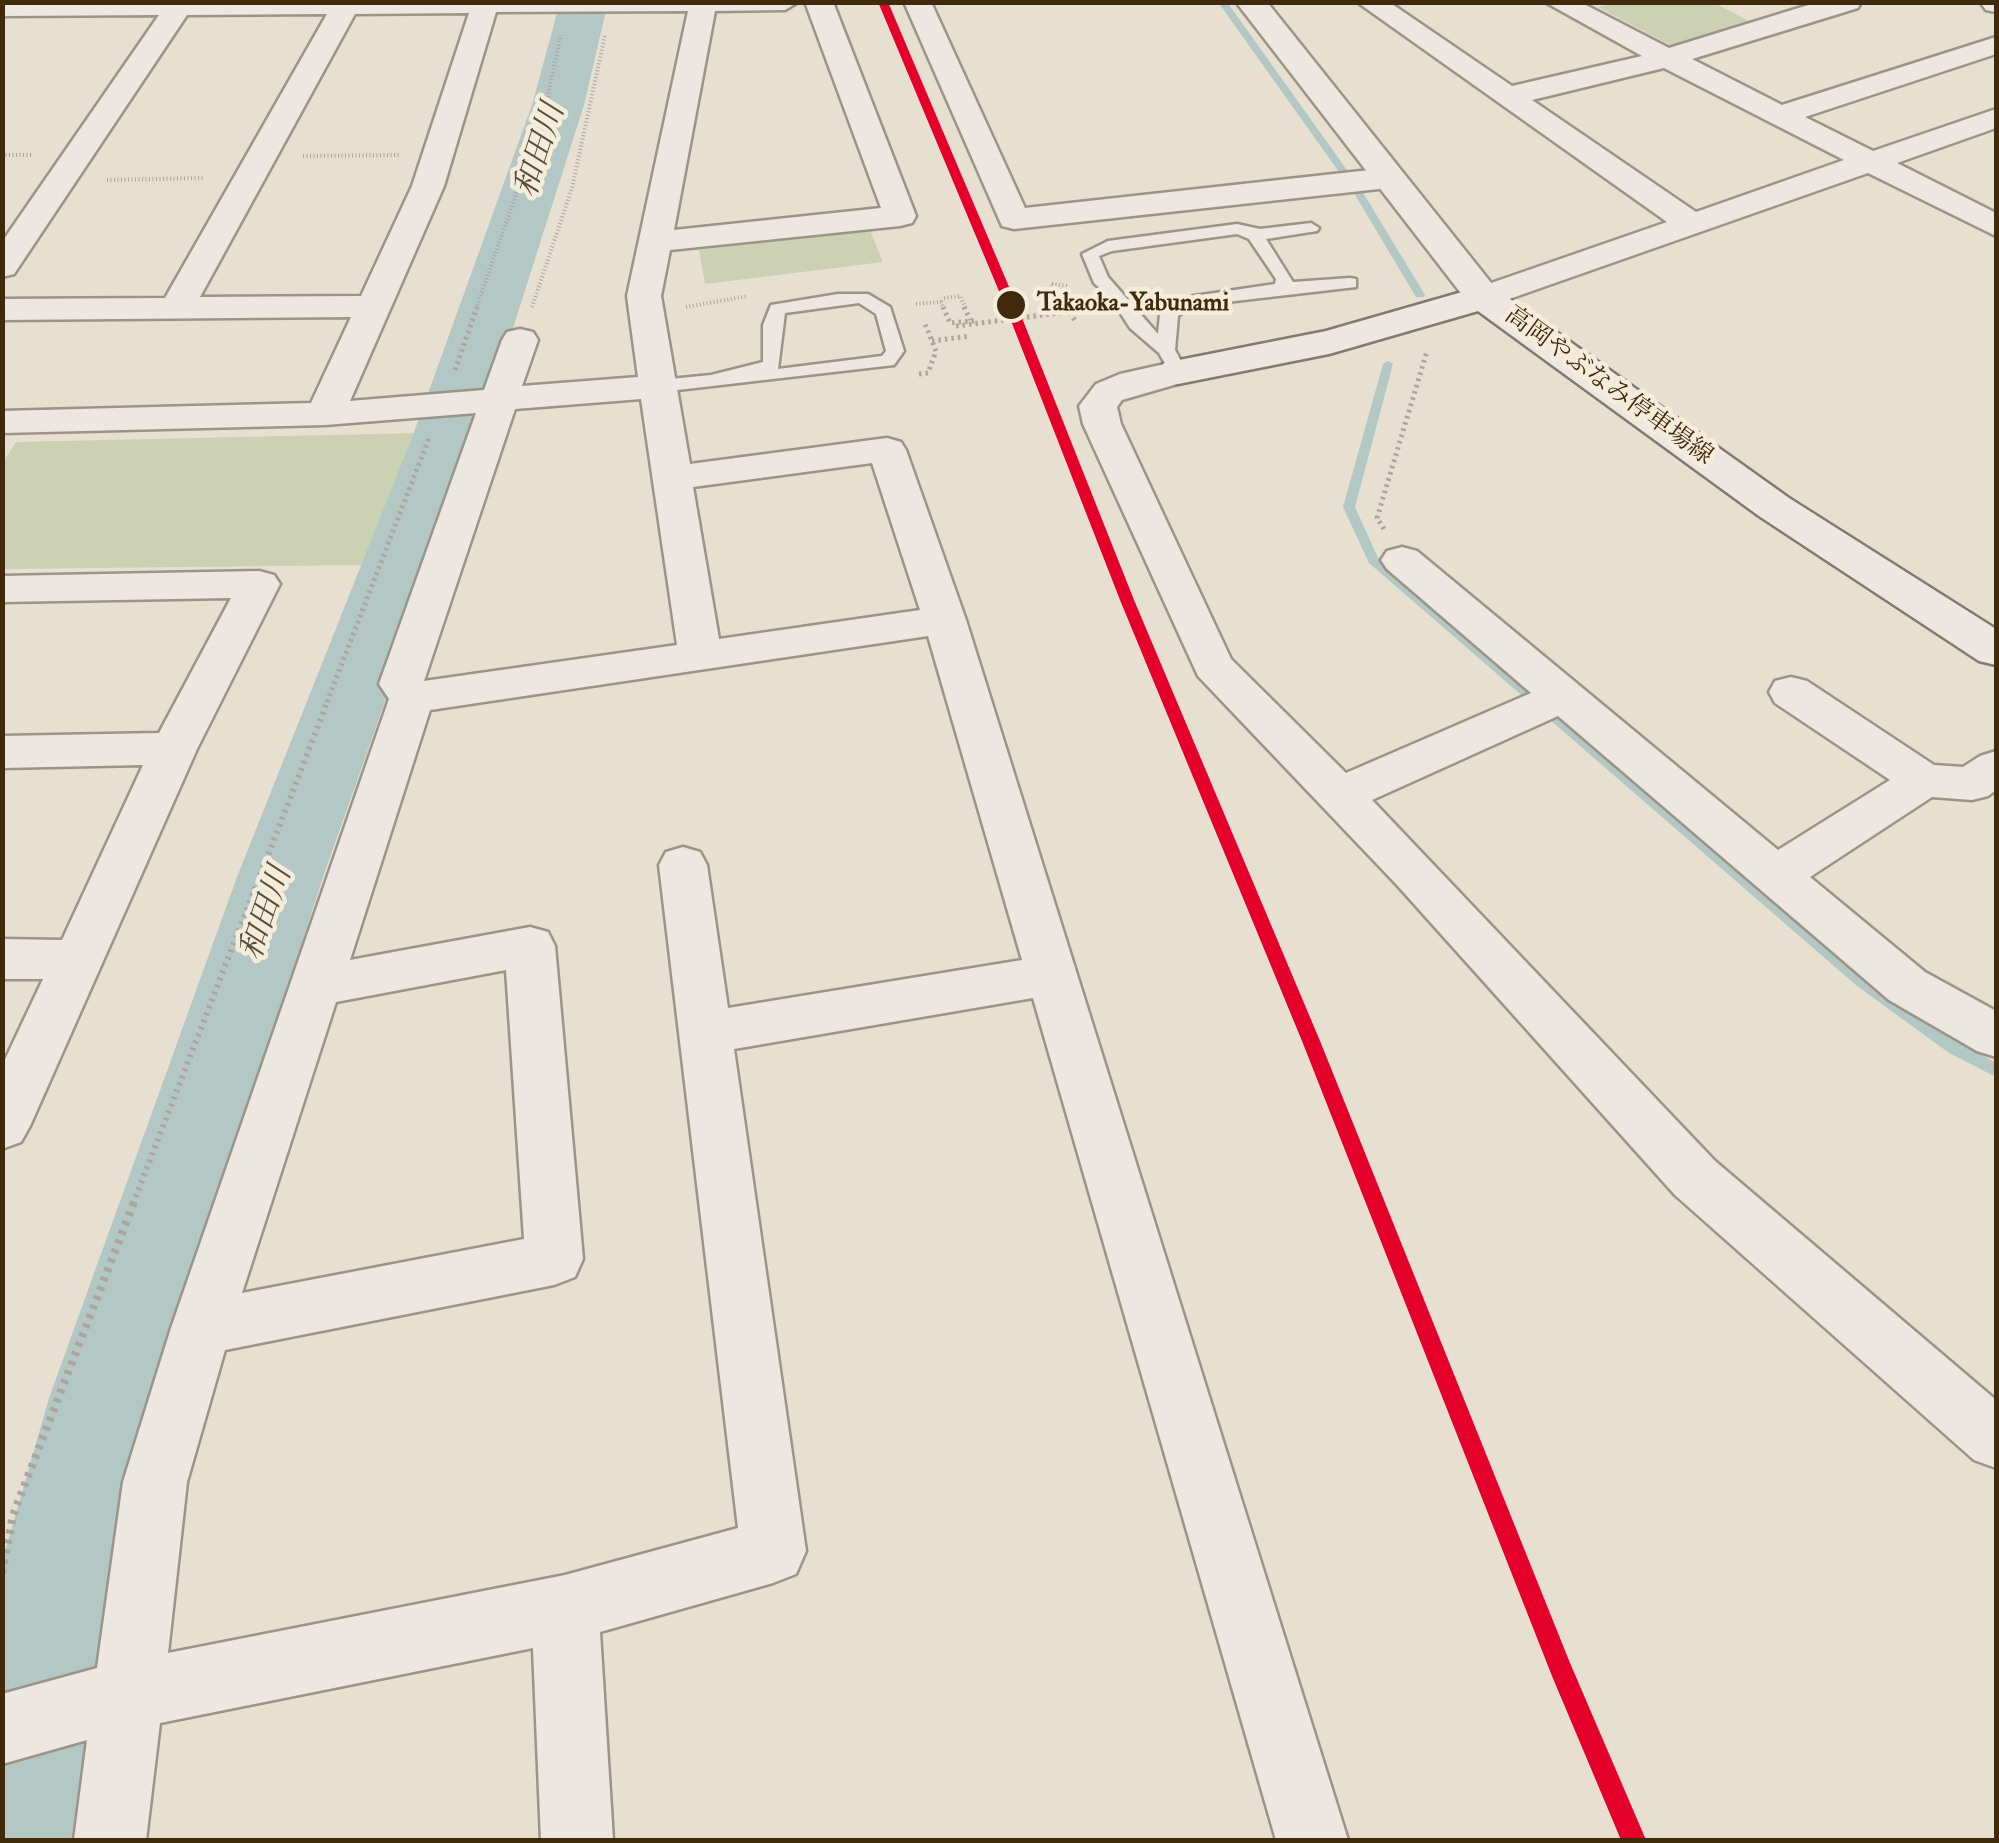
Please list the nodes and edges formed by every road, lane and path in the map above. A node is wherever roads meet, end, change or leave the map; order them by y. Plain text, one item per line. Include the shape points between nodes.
1 (785, 2) edge
2 (820, 2) edge
3 (917, 2) edge
4 (1252, 2) edge
5 (1370, 2) edge
6 (1848, 2) edge
7 (1564, 3) edge
8 (569, 4) edge
9 (611, 4) edge
10 (703, 4) edge
11 (486, 5) junction
12 (178, 6) junction
13 (345, 6) junction
14 (7, 13) edge
15 (1996, 45) edge
16 (1664, 58) junction
17 (1507, 96) junction
18 (1780, 116) junction
19 (1996, 118) edge
20 (438, 154) junction
21 (1870, 160) junction
22 (255, 167) junction
23 (1379, 179) junction
24 (61, 180) junction
25 (1082, 212) junction
26 (1692, 224) junction
27 (1996, 226) edge
28 (1311, 228) dead end
29 (1255, 235) junction
30 (654, 242) junction
31 (1108, 246) junction
32 (2, 267) edge
33 (1067, 283) dead end
34 (1350, 283) dead end
35 (1283, 288) junction
36 (1482, 296) junction
37 (944, 298) dead end
38 (916, 304) dead end
39 (374, 306) junction
40 (176, 308) junction
41 (1087, 309) dead end
42 (2, 310) edge
43 (1069, 311) junction
44 (1043, 313) dead end
45 (1076, 322) dead end
46 (965, 323) junction
47 (520, 340) joint
48 (1430, 340) dead end
49 (932, 342) dead end
50 (1172, 361) junction
51 (715, 380) junction
52 (660, 386) junction
53 (498, 402) junction
54 (442, 406) junction
55 (325, 414) junction
56 (2, 422) edge
57 (675, 478) junction
58 (1402, 560) joint
59 (2, 589) edge
60 (945, 620) junction
61 (1996, 650) edge
62 (700, 656) junction
63 (1791, 692) dead end
64 (1564, 696) junction
65 (412, 698) junction
66 (174, 750) junction
67 (2, 752) edge
68 (1996, 767) edge
69 (1924, 780) junction
70 (1339, 795) junction
71 (682, 865) dead end
72 (1776, 875) junction
73 (2, 959) edge
74 (78, 960) junction
75 (1050, 975) junction
76 (315, 986) junction
77 (705, 1033) junction
78 (1996, 1036) edge
79 (2, 1126) edge
80 (201, 1328) junction
81 (1996, 1439) edge
82 (2, 1573) edge
83 (565, 1608) junction
84 (100, 1703) junction
85 (2, 1729) edge
86 (110, 1840) edge
87 (577, 1840) edge
88 (1312, 1840) edge

1 - 10 street
2 - 30 street via 900,216
3 - 25 street via 1014,219
4 - 23 main road
5 - 17 street
6 - 16 street
7 - 16 street
8 - 9 street
8 - 11 street
8 - 54 path via 543,117
9 - 10 street
9 - 47 path via 572,188
10 - 30 street
11 - 13 street
11 - 20 street
12 - 13 street
12 - 14 street
12 - 24 street
13 - 22 street
15 - 18 street
16 - 17 street
16 - 18 street
17 - 26 street
18 - 21 street
19 - 21 street
20 - 22 path
20 - 39 street
21 - 26 street
21 - 27 street
22 - 24 path
22 - 40 street
23 - 25 street
23 - 36 main road
24 - 32 street
25 - 31 street via 1093,235
26 - 36 street
28 - 29 lane
29 - 31 lane via 1236,229
29 - 35 lane via 1285,279
30 - 52 street via 644,296
31 - 50 lane via 1090,254 1100,278
33 - 43 path, bridge via 1052,284
34 - 35 lane
35 - 50 lane via 1187,302 1169,314
36 - 50 main road, 高岡やぶなみ停車場線 via 1328,342
36 - 61 main road, 高岡やぶなみ停車場線 via 1774,507
37 - 46 path via 960,296
38 - 46 path via 941,302 950,323
39 - 40 street
39 - 55 street
40 - 42 street
41 - 43 path
43 - 44 path
43 - 45 path, bridge
43 - 46 path, bridge
46 - 49 path, bridge via 970,336
47 - 53 street
48 - 58 path via 1377,518
50 - 70 street via 1109,392 1098,406 1102,424 1213,666
51 - 51 lane via 772,365 767,340 777,309 862,298 884,311 895,350 888,361
51 - 52 lane
52 - 53 street
52 - 57 street
53 - 54 street
53 - 65 street via 402,684
54 - 55 street
54 - 82 path via 13,1515
55 - 56 street
57 - 60 street via 887,450
57 - 62 street
58 - 64 street
59 - 66 street via 259,584
60 - 62 street
60 - 75 street
62 - 65 street
63 - 69 street
64 - 70 street
64 - 72 street
65 - 76 street
66 - 67 street
66 - 74 street
68 - 69 street via 1972,784
69 - 72 street
70 - 81 street via 1695,1178
71 - 77 street
72 - 78 street via 1907,986
73 - 74 street
74 - 79 street
75 - 77 street
75 - 88 street
76 - 80 street
76 - 80 street via 530,946 554,1259
77 - 83 street via 774,1551
80 - 84 street
83 - 84 street
83 - 87 street
84 - 85 street
84 - 86 street

